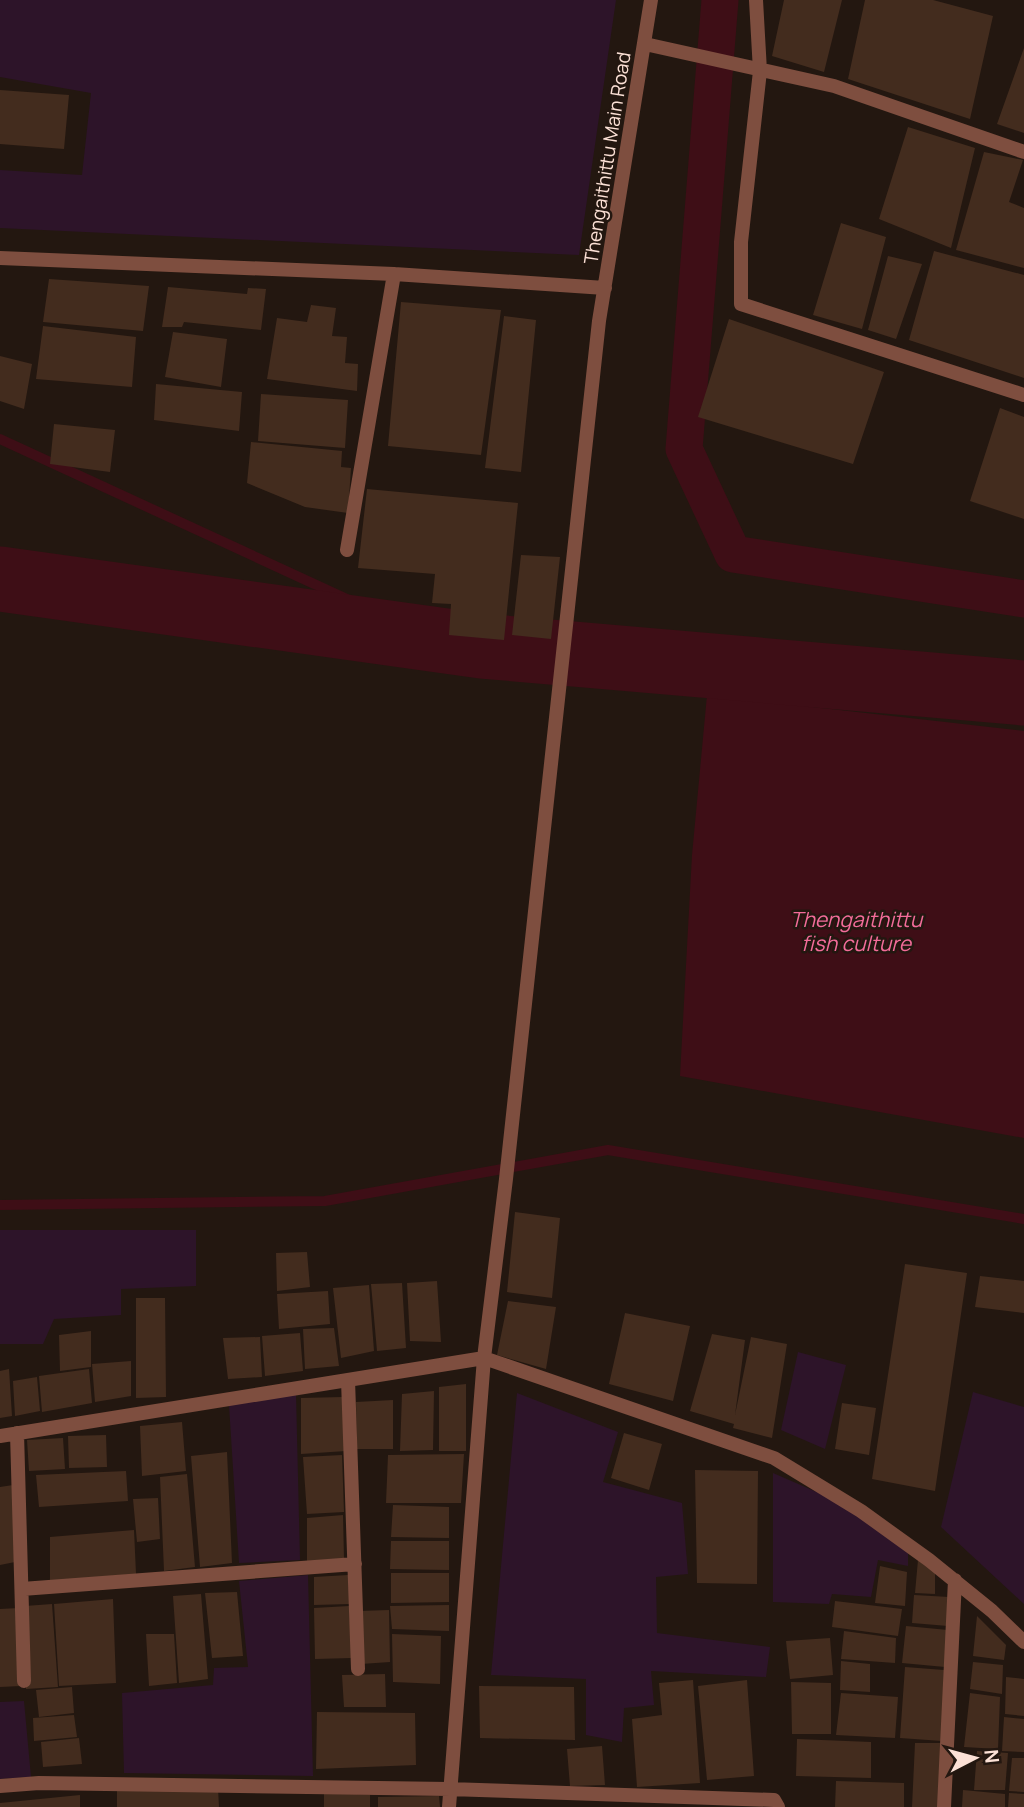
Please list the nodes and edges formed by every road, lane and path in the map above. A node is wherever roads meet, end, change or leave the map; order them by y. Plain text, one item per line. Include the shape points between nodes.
1 (651, 0) edge
2 (756, 0) edge
3 (645, 44) junction
4 (760, 71) junction
5 (1024, 152) edge
6 (0, 258) edge
7 (394, 274) junction
8 (605, 288) junction
9 (1024, 395) edge
10 (347, 550) dead end
11 (484, 1358) junction
12 (348, 1380) junction
13 (17, 1433) junction
14 (0, 1436) edge
15 (355, 1564) junction
16 (955, 1580) junction
17 (22, 1588) junction
18 (1024, 1642) edge
19 (358, 1669) dead end
20 (24, 1681) dead end
21 (0, 1786) edge
22 (449, 1789) junction
23 (449, 1807) edge
24 (778, 1807) edge
25 (944, 1807) edge

1 - 3 street, Thengaithittu Main Road
2 - 4 street
3 - 4 street
3 - 8 street, Thengaithittu Main Road
4 - 5 street via 834,86
4 - 9 street via 741,242 741,304
6 - 7 street
7 - 8 street
7 - 10 street
8 - 11 street, Thengaithittu Main Road
11 - 12 street
11 - 16 street via 774,1458 861,1511
11 - 22 street, Thengaithittu Main Road
12 - 13 street
12 - 15 street
13 - 14 street
13 - 17 street
15 - 17 street
15 - 19 street
16 - 18 street
16 - 25 street
17 - 20 street
21 - 22 street
22 - 23 street, Thengaithittu Main Road
22 - 24 street via 774,1800

